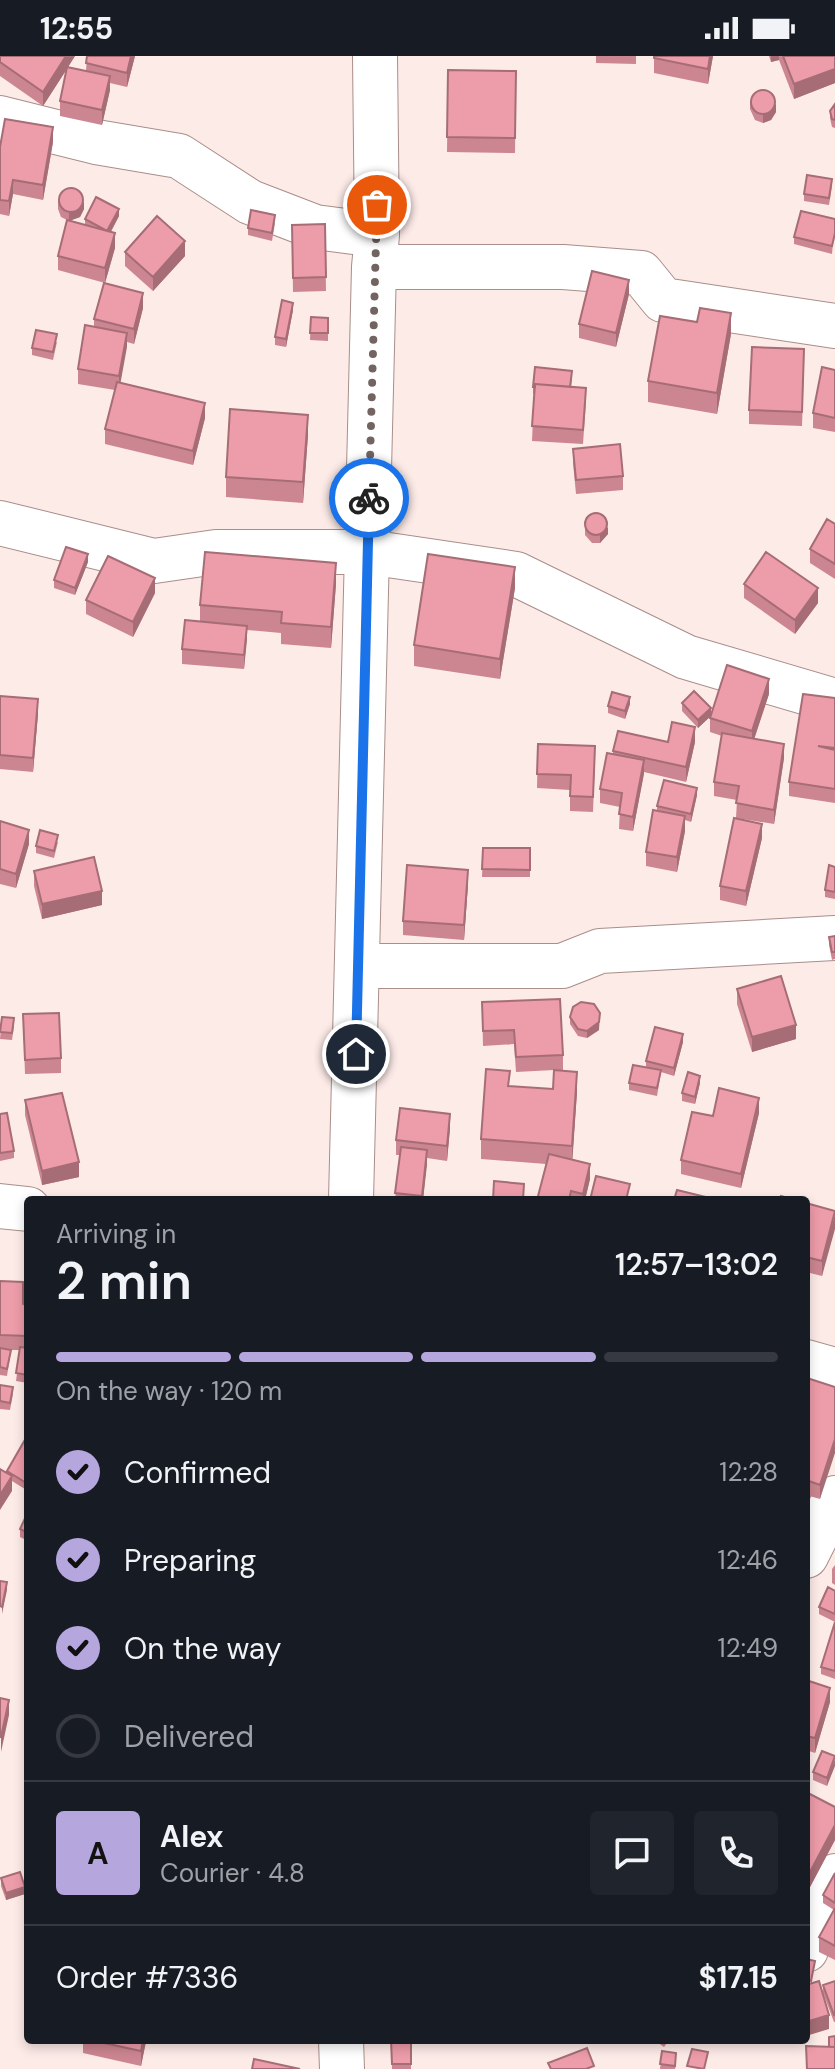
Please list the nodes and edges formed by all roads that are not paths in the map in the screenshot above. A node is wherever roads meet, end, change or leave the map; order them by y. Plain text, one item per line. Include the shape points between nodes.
1 (375, 56) edge
2 (0, 118) edge
3 (376, 251) junction
4 (835, 326) edge
5 (0, 523) edge
6 (368, 552) junction
7 (835, 701) edge
8 (835, 938) edge
9 (359, 966) junction
10 (351, 1196) edge
11 (0, 1206) edge
12 (24, 1209) edge
13 (810, 1363) edge
14 (835, 1370) edge
15 (835, 1498) edge
16 (810, 1548) edge
17 (835, 1876) edge
18 (810, 1932) edge
19 (341, 2044) edge
20 (342, 2069) edge

1 - 3 street
2 - 3 street via 179,156 250,202
3 - 4 street via 641,273 663,300
3 - 6 street
5 - 6 street via 154,561 216,552
6 - 7 street via 516,574 686,657
6 - 9 street
8 - 9 street via 600,951 562,966
9 - 10 street
11 - 12 street
13 - 14 street
15 - 16 street
17 - 18 street via 815,1909
19 - 20 street

